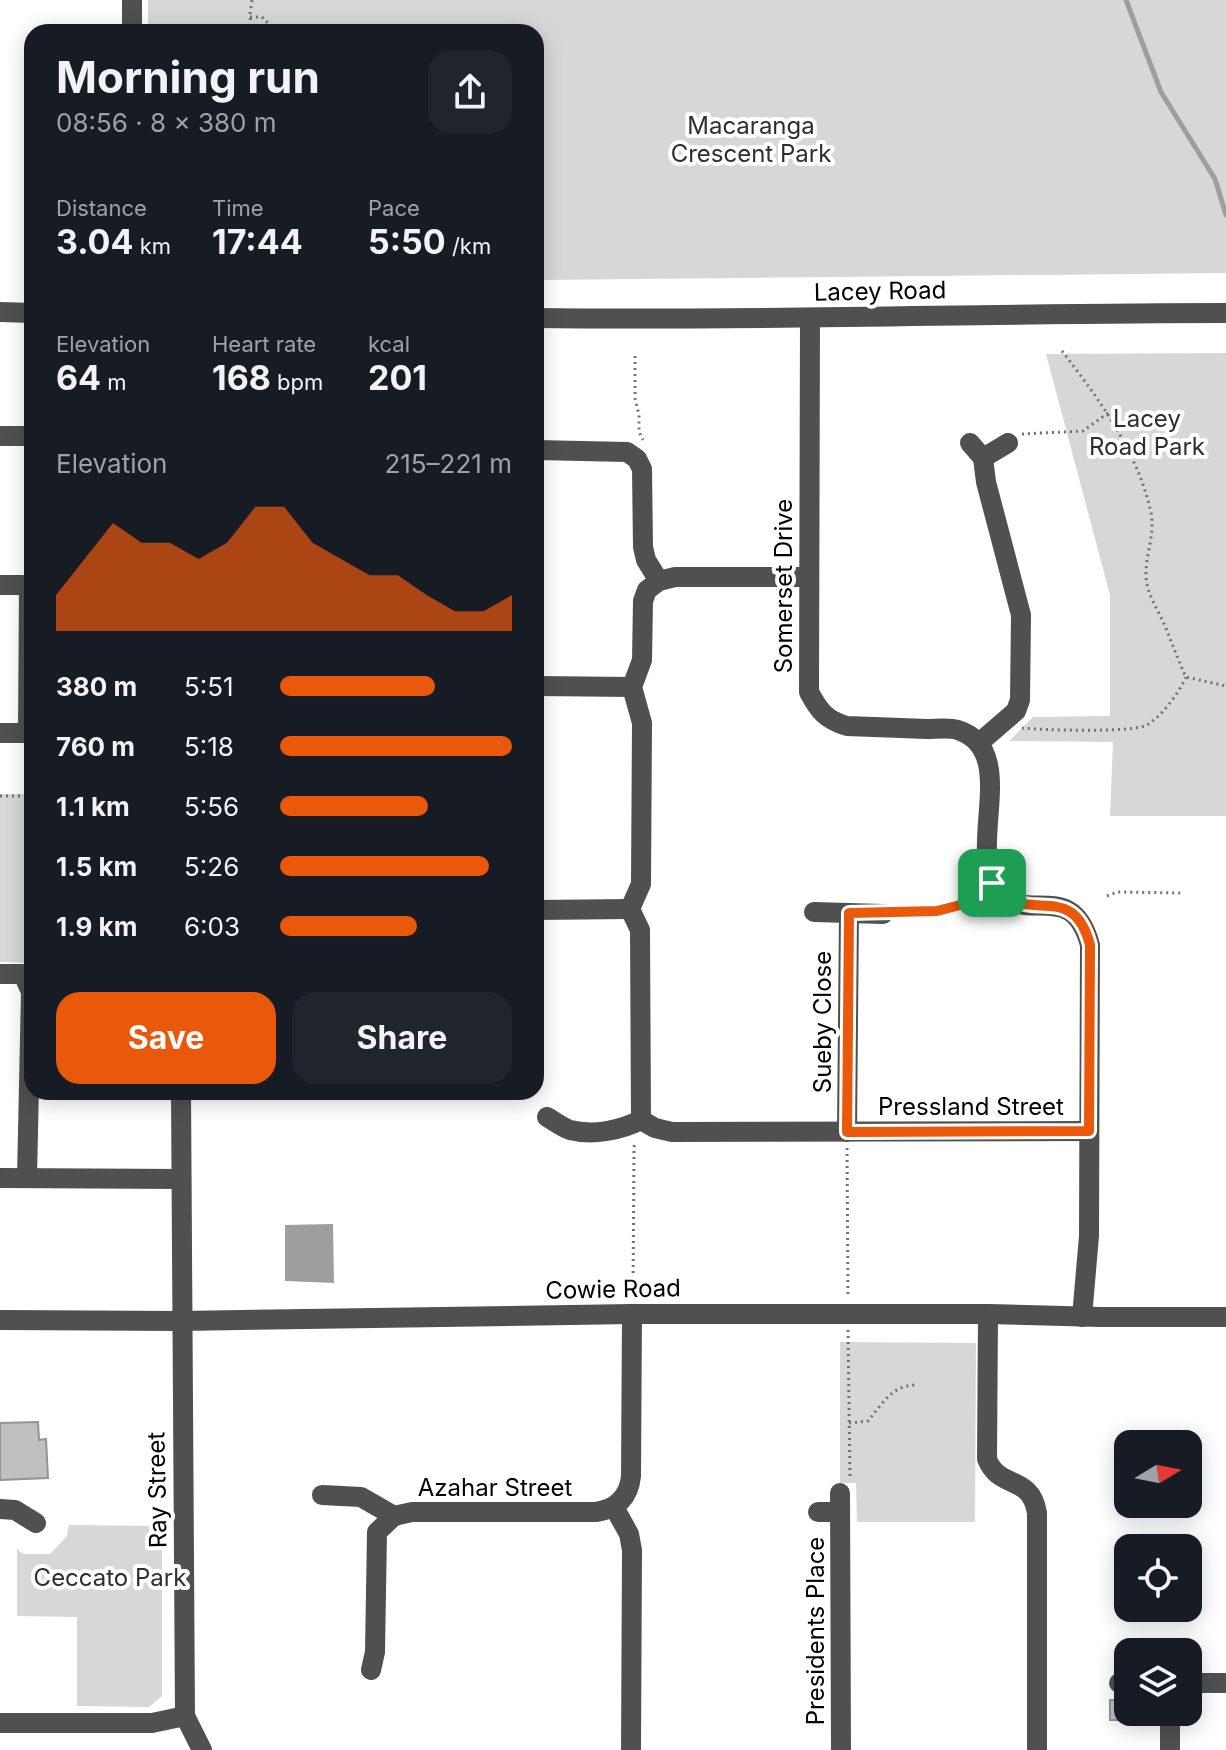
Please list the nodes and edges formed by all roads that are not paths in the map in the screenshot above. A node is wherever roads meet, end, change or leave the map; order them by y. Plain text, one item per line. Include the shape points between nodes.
1 (132, 0) edge
2 (132, 24) edge
3 (0, 312) edge
4 (24, 313) edge
5 (1226, 313) edge
6 (544, 318) edge
7 (810, 319) junction
8 (0, 436) edge
9 (24, 436) edge
10 (1008, 443) road end
11 (544, 450) edge
12 (809, 577) junction
13 (659, 581) junction
14 (0, 585) edge
15 (24, 585) edge
16 (544, 686) edge
17 (632, 687) junction
18 (0, 733) edge
19 (24, 733) edge
20 (979, 743) junction
21 (630, 909) junction
22 (544, 910) edge
23 (814, 912) dead end
24 (849, 913) junction
25 (883, 914) road end
26 (0, 974) edge
27 (24, 976) edge
28 (29, 1100) edge
29 (181, 1100) edge
30 (547, 1117) dead end
31 (641, 1120) junction
32 (1089, 1131) junction
33 (847, 1132) junction
34 (0, 1178) edge
35 (27, 1178) junction
36 (181, 1179) junction
37 (632, 1306) junction
38 (988, 1314) junction
39 (1082, 1317) junction
40 (1226, 1317) edge
41 (0, 1320) edge
42 (181, 1321) junction
43 (322, 1495) dead end
44 (614, 1507) junction
45 (0, 1509) edge
46 (818, 1512) dead end
47 (394, 1516) junction
48 (36, 1523) dead end
49 (371, 1670) dead end
50 (1202, 1683) edge
51 (1226, 1683) edge
52 (185, 1716) junction
53 (0, 1723) edge
54 (1170, 1726) edge
55 (202, 1750) edge
56 (631, 1750) edge
57 (841, 1750) edge
58 (1037, 1750) edge
59 (1170, 1750) edge

1 - 2 street
3 - 4 street
5 - 7 street, Lacey Road
6 - 7 street, Lacey Road
7 - 12 street, Somerset Drive
8 - 9 street
10 - 20 street via 976,450 1019,600 1020,700 1016,711
11 - 13 street via 627,452 637,459 642,469 643,547
12 - 13 street
12 - 20 street, Somerset Drive via 809,692 818,710 847,726 957,730
13 - 17 street via 643,601 642,660
14 - 15 street
16 - 17 street
17 - 21 street via 642,723 641,884
18 - 19 street
20 - 32 street via 989,769 992,883 1015,904 1059,907 1085,926 1090,945
21 - 22 street
21 - 31 street via 640,930
23 - 24 street
24 - 25 street
24 - 33 street, Sueby Close
26 - 27 street
28 - 35 street
29 - 36 street, Ray Street
30 - 31 street via 571,1130 623,1129
31 - 33 street, Pressland Street via 672,1132
32 - 33 street, Pressland Street
32 - 39 street
34 - 35 street
35 - 36 street
36 - 42 street, Ray Street
37 - 38 street, Cowie Road
37 - 42 street, Cowie Road
37 - 44 street via 630,1484
38 - 39 street, Cowie Road
38 - 58 street via 987,1459 1000,1477 1030,1492 1037,1513
39 - 40 street, Cowie Road
41 - 42 street, Cowie Road
42 - 52 street, Ray Street
43 - 47 street via 361,1497
44 - 47 street, Azahar Street via 596,1512
44 - 56 street via 632,1550
45 - 48 street via 15,1510
46 - 57 street, Presidents Place via 840,1502
47 - 49 street, Azahar Street via 377,1532
50 - 51 street
52 - 53 street via 152,1723
52 - 55 street, Ray Street
54 - 59 street

